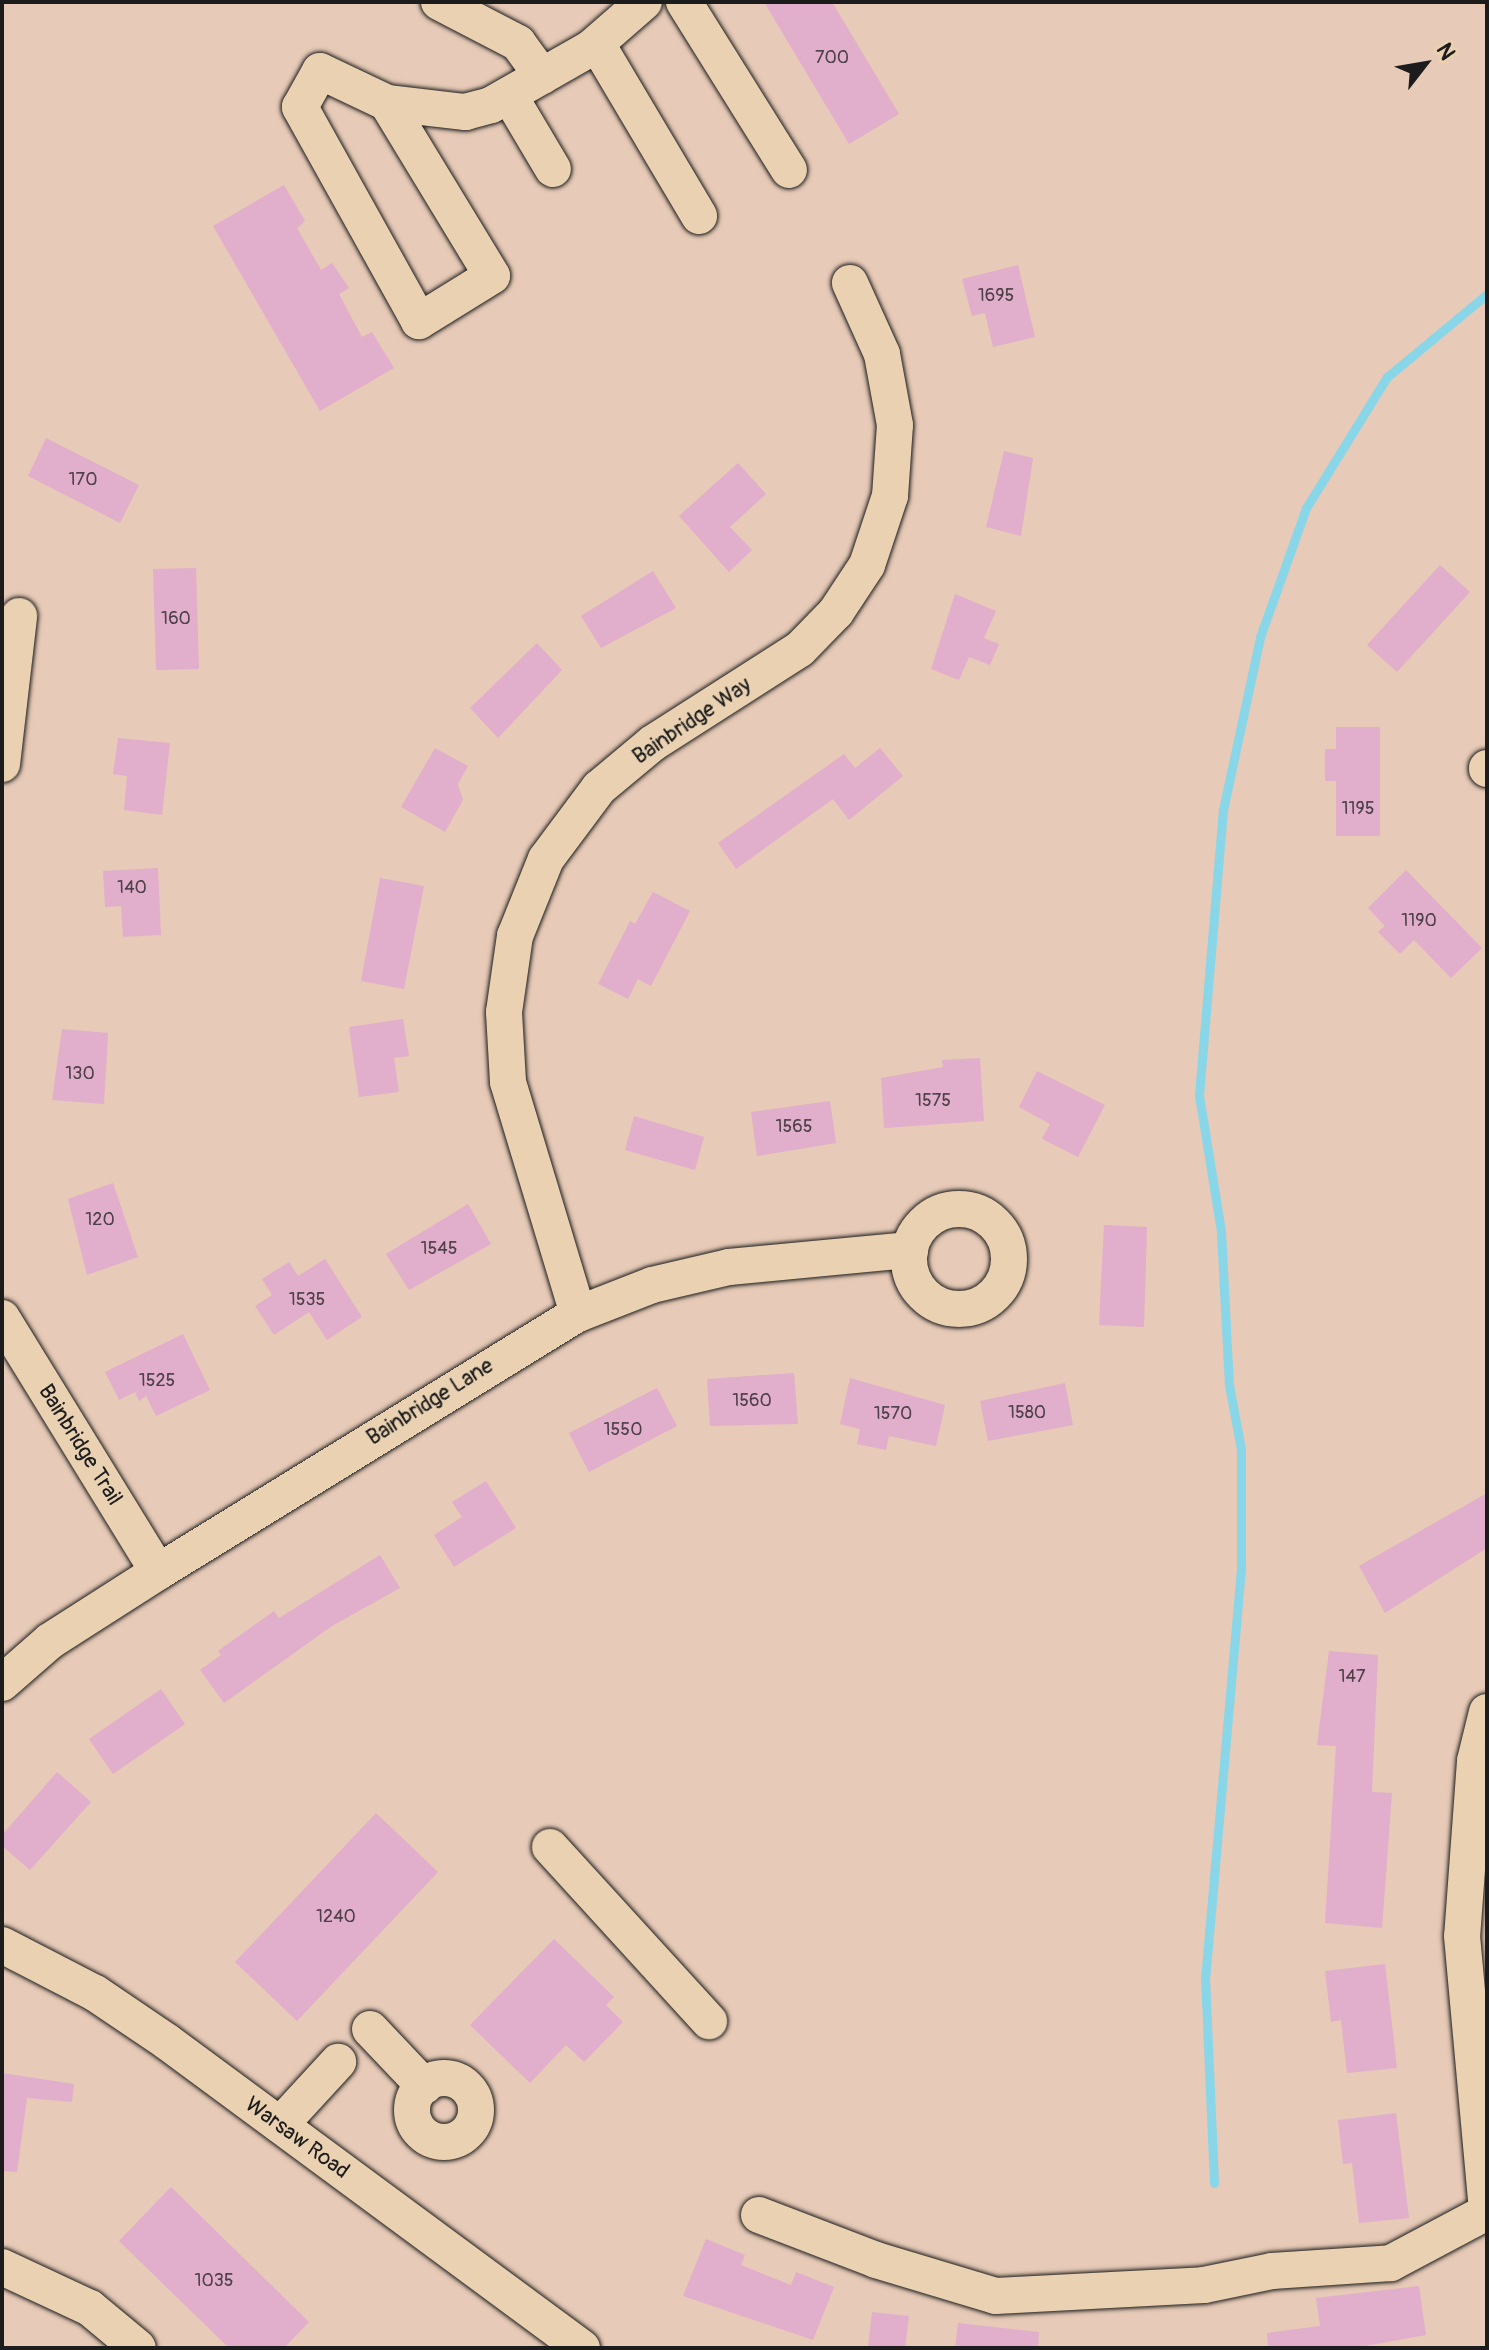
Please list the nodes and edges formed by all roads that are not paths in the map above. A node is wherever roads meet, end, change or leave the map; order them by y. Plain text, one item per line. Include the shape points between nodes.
1 (439, 2) edge
2 (644, 2) edge
3 (684, 2) edge
4 (597, 44) junction
5 (542, 76) junction
6 (509, 95) junction
7 (387, 103) junction
8 (553, 169) dead end
9 (789, 170) dead end
10 (699, 216) dead end
11 (850, 283) dead end
12 (19, 616) dead end
13 (2, 764) edge
14 (910, 1250) dead end
15 (578, 1314) junction
16 (2, 1318) edge
17 (158, 1572) junction
18 (2, 1683) edge
19 (1487, 1712) edge
20 (550, 1847) dead end
21 (2, 1945) edge
22 (709, 2021) dead end
23 (370, 2029) dead end
24 (338, 2062) dead end
25 (424, 2086) dead end
26 (280, 2125) junction
27 (1487, 2211) edge
28 (759, 2215) dead end
29 (2, 2267) edge
30 (131, 2346) edge
31 (582, 2348) edge

1 - 5 street via 518,43
2 - 4 street
3 - 9 street
4 - 5 street
4 - 10 street
5 - 6 street
6 - 7 street via 465,112
6 - 8 street
7 - 7 street via 320,71 300,107 419,321 492,276
11 - 15 street, Bainbridge Way via 882,354 895,425 890,496 867,565 836,612 800,649 653,743 599,788 546,859 515,936 504,1012 508,1082
12 - 13 street
14 - 15 street, Bainbridge Lane via 729,1267 652,1285
15 - 17 street, Bainbridge Lane
16 - 17 street, Bainbridge Trail
17 - 18 street, Bainbridge Lane via 50,1641
19 - 27 street via 1475,1761 1462,1936
20 - 22 street
21 - 26 street, Warsaw Road via 95,1993
23 - 25 street
24 - 26 street
26 - 31 street, Warsaw Road
27 - 28 street via 1391,2263 1272,2271 1204,2285 996,2296 876,2260
29 - 30 street via 90,2308

